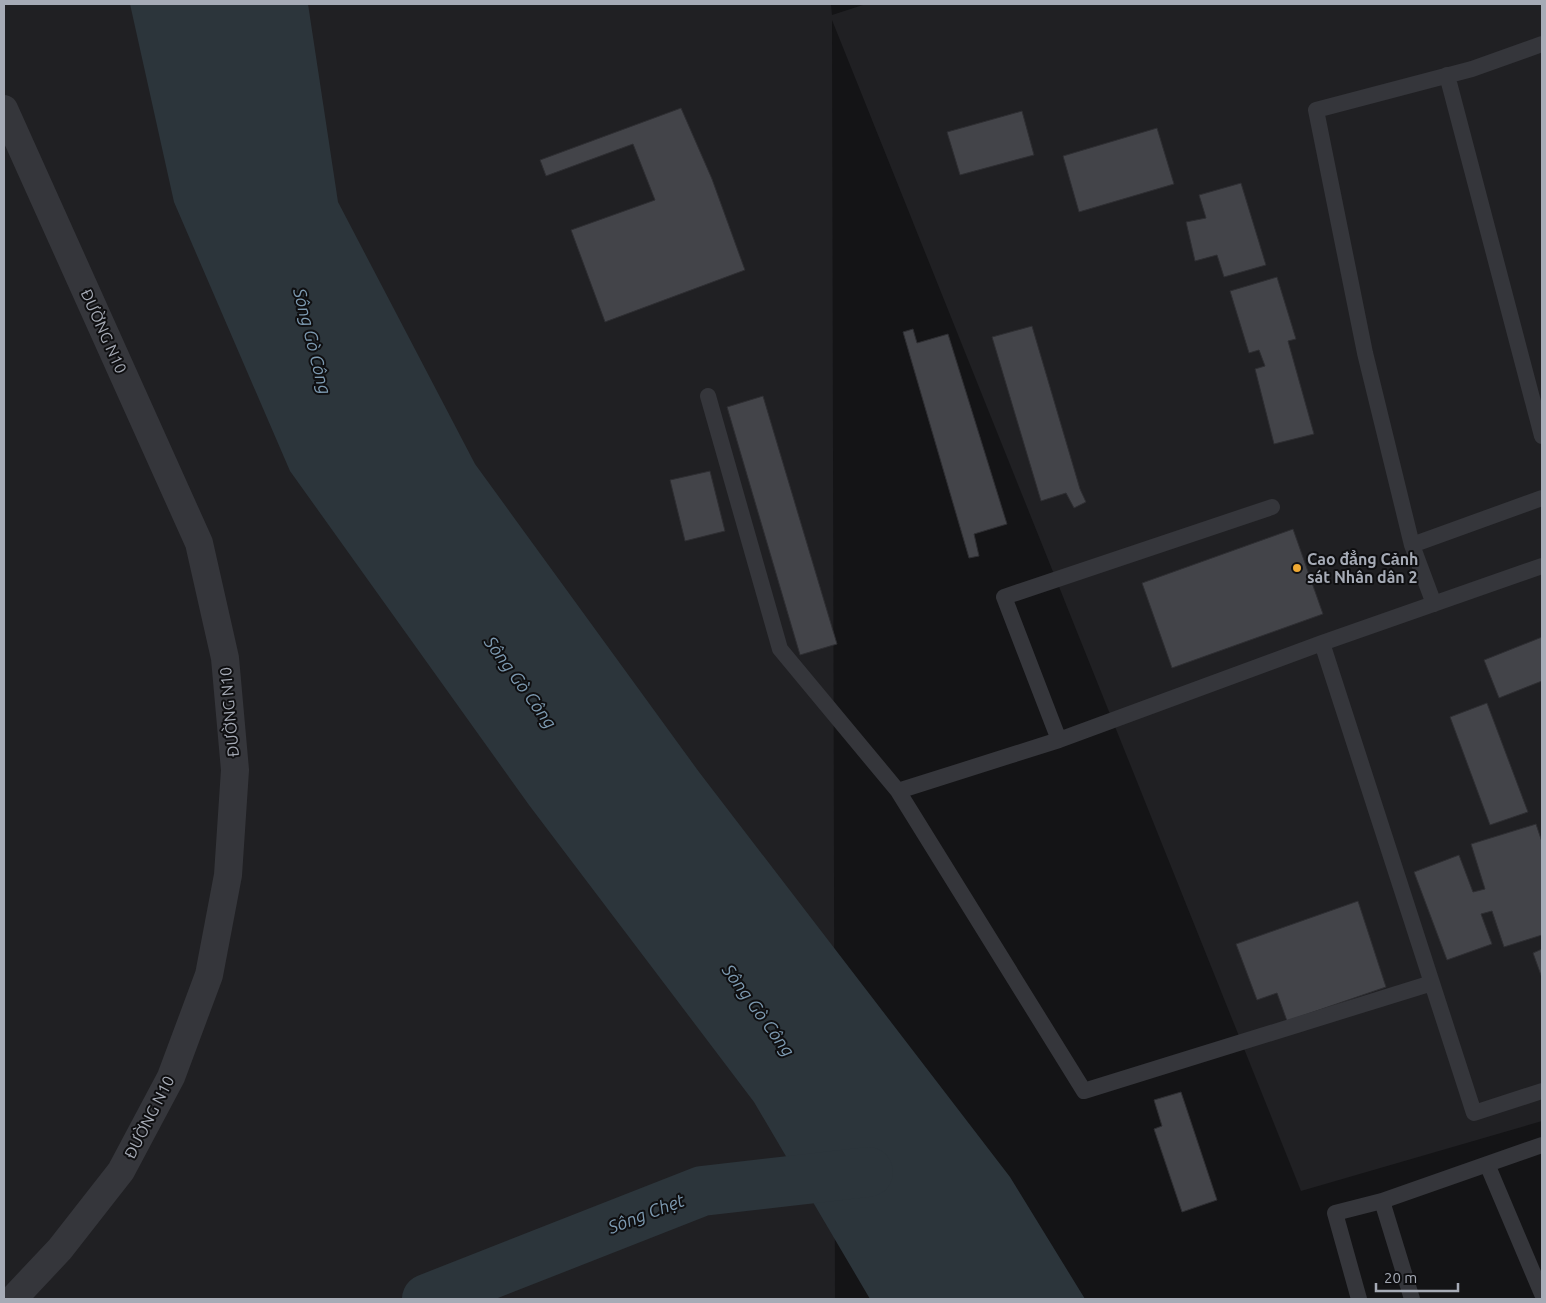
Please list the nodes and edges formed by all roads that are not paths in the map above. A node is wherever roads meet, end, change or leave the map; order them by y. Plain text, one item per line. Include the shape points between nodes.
1 (1542, 44) edge
2 (1447, 75) junction
3 (4, 109) edge
4 (708, 396) dead end
5 (1542, 436) edge
6 (1542, 498) edge
7 (1272, 507) dead end
8 (1412, 545) junction
9 (1542, 566) edge
10 (1434, 604) junction
11 (1322, 643) junction
12 (1059, 740) junction
13 (898, 791) junction
14 (1432, 983) junction
15 (1542, 1091) edge
16 (1542, 1144) edge
17 (1487, 1164) junction
18 (1382, 1201) junction
19 (1542, 1295) edge
20 (13, 1299) edge
21 (1359, 1299) edge
22 (1412, 1299) edge
23 (1534, 1299) edge

1 - 2 lane
2 - 5 lane
2 - 8 lane via 1316,110 1365,353
3 - 20 street, ĐƯỜNG N10 via 199,543 224,658 235,770 228,875 209,975 171,1077 121,1170 60,1249
4 - 13 lane via 780,649
6 - 8 lane
7 - 12 lane via 1004,597
8 - 10 lane
9 - 10 lane
10 - 11 lane
11 - 12 lane
11 - 14 lane
12 - 13 lane
13 - 14 lane via 1084,1091
14 - 15 lane via 1474,1113
16 - 17 lane
17 - 18 lane
17 - 19 lane
18 - 21 lane via 1335,1213
18 - 22 lane
19 - 23 lane

